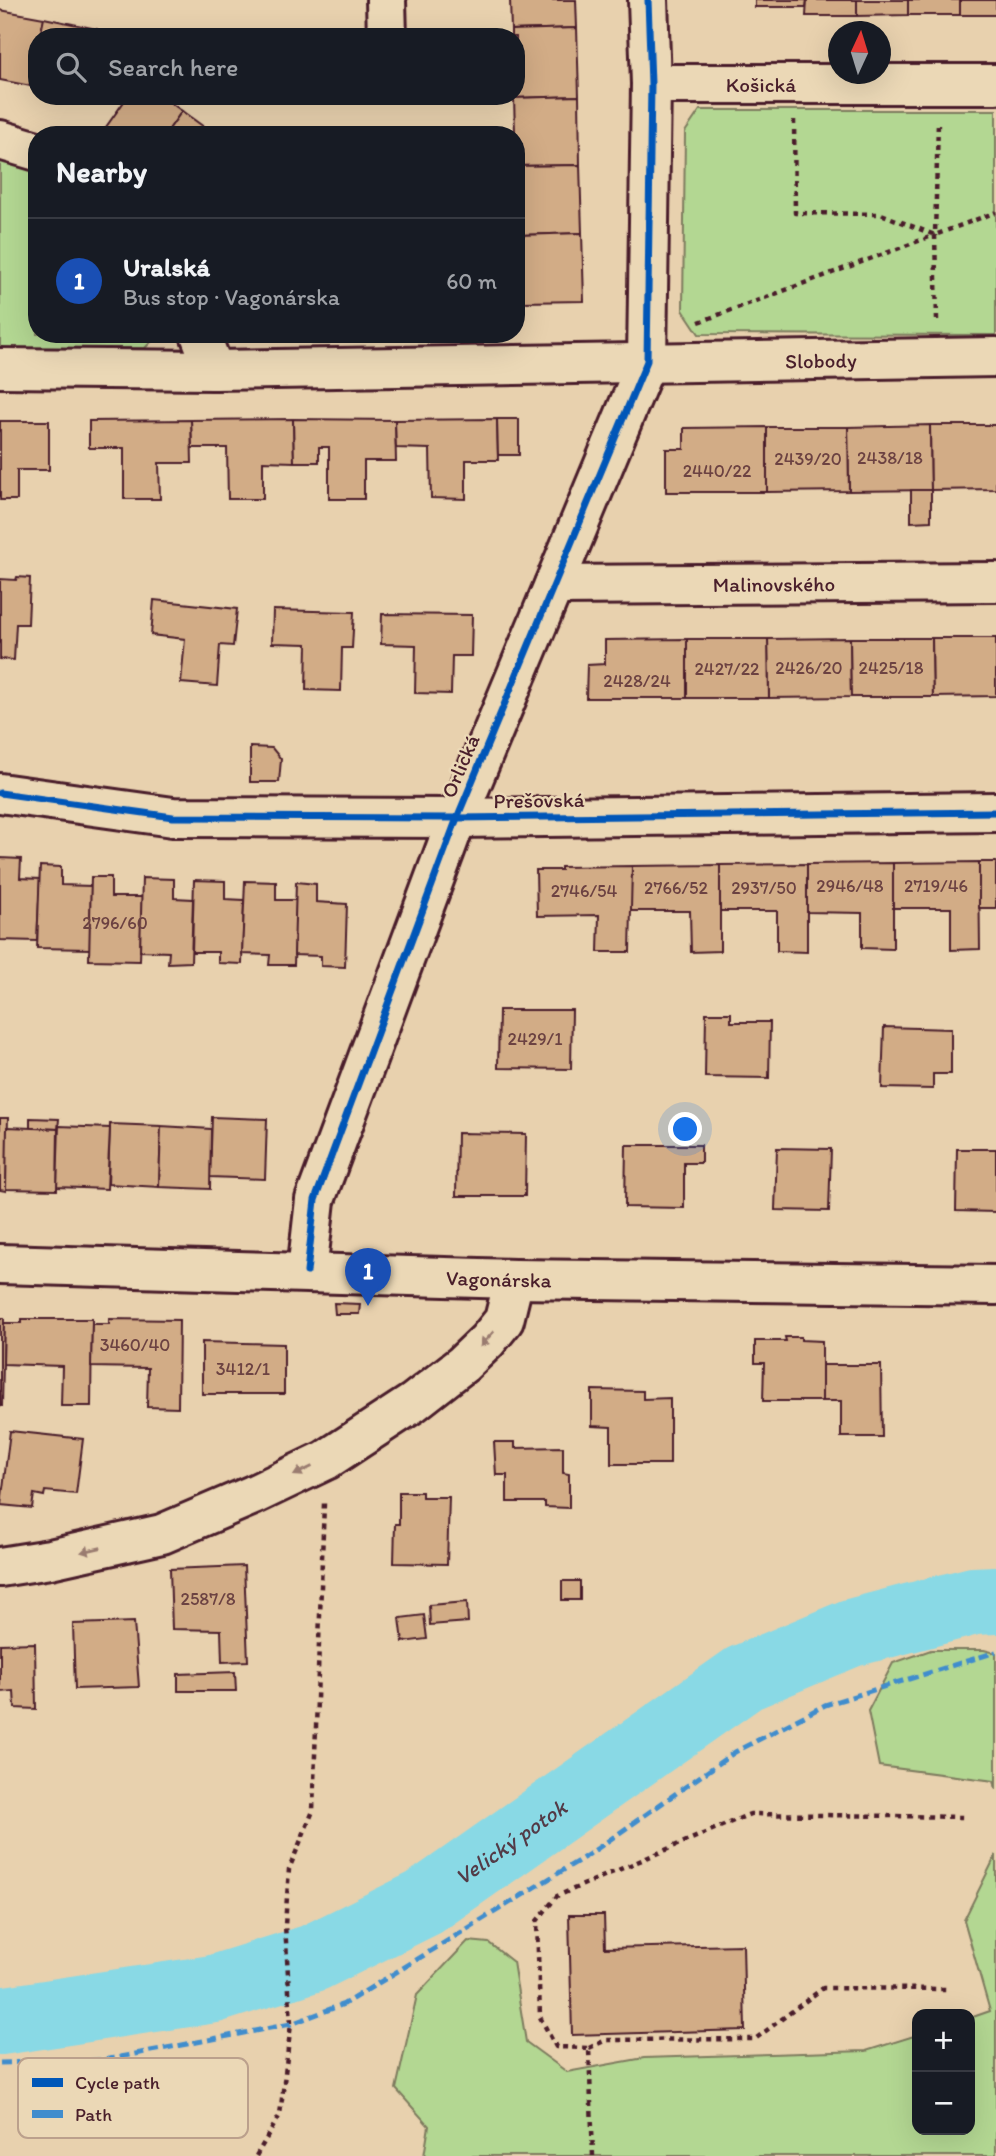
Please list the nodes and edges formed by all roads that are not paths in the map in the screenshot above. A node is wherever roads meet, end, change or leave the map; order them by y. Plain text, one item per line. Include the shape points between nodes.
1 (386, 0) edge
2 (648, 0) edge
3 (387, 28) edge
4 (651, 84) junction
5 (996, 84) edge
6 (0, 140) edge
7 (28, 148) edge
8 (204, 343) edge
9 (996, 357) edge
10 (647, 361) junction
11 (0, 368) edge
12 (214, 370) junction
13 (996, 582) edge
14 (554, 584) junction
15 (0, 793) edge
16 (996, 811) edge
17 (457, 818) junction
18 (0, 1264) edge
19 (307, 1272) junction
20 (514, 1279) junction
21 (996, 1285) edge
22 (0, 1567) edge

1 - 3 street
2 - 4 street
4 - 5 street, Košická
4 - 10 street
6 - 7 street
8 - 12 street
9 - 10 street, Slobody
10 - 12 street, Slobody
10 - 14 street, Orlická
11 - 12 street, Slobody
13 - 14 street, Malinovského
14 - 17 street, Orlická
15 - 17 street, Prešovská via 173,817
16 - 17 street, Prešovská
17 - 19 street, Orlická via 315,1200
18 - 19 street, Vagonárska
19 - 20 street, Vagonárska
20 - 21 street, Vagonárska
20 -> 22 street via 504,1320 487,1341 413,1403 326,1460 162,1534

